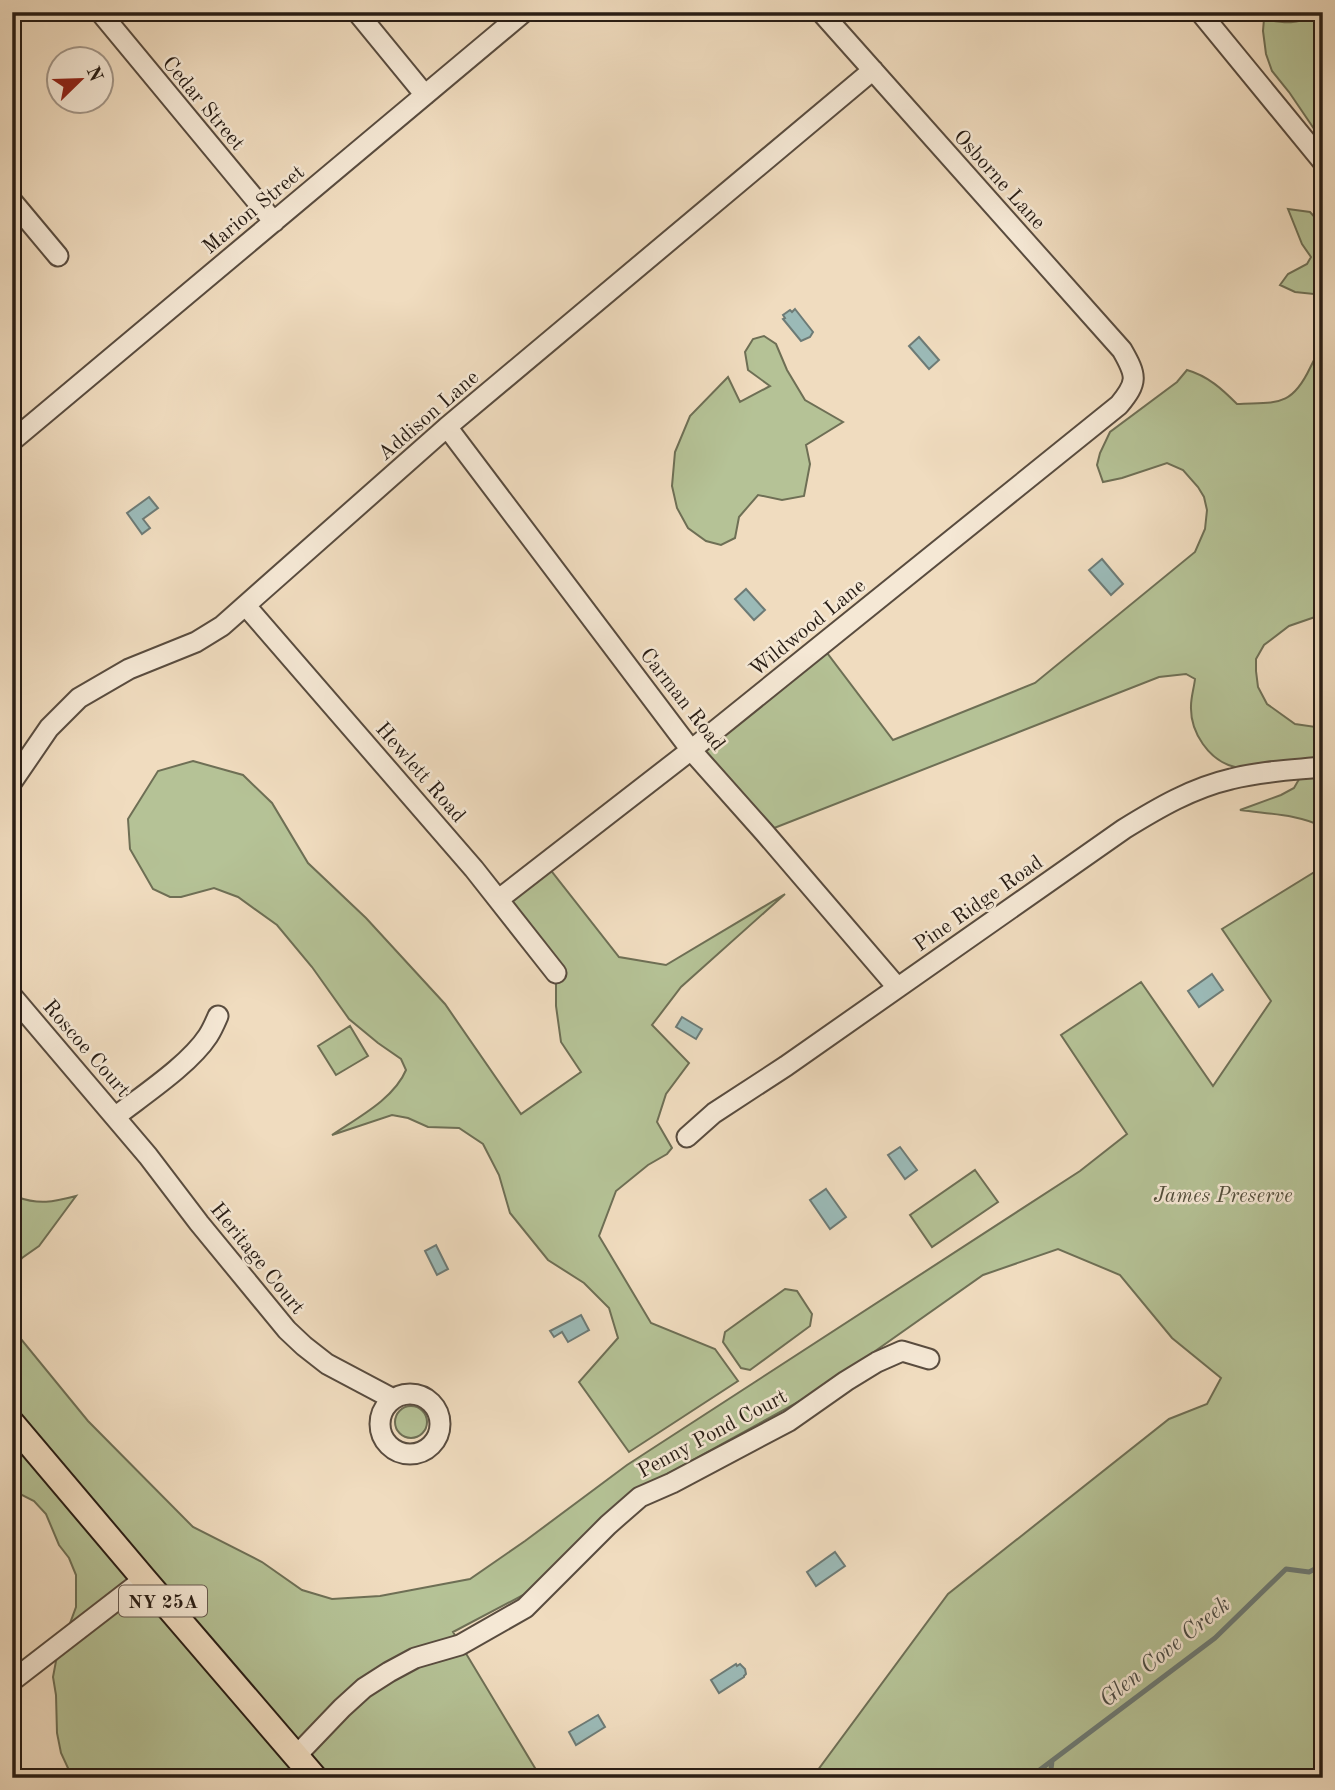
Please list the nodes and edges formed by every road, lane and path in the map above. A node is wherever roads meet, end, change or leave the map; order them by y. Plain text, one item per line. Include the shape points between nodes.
1 (100, 12) edge
2 (357, 12) edge
3 (524, 12) edge
4 (821, 12) edge
5 (1200, 12) edge
6 (873, 70) junction
7 (425, 95) junction
8 (1323, 162) edge
9 (12, 201) edge
10 (274, 222) junction
11 (58, 256) dead end
12 (1134, 381) joint
13 (447, 427) junction
14 (12, 442) edge
15 (246, 606) junction
16 (691, 750) junction
17 (1323, 767) edge
18 (12, 782) edge
19 (499, 899) junction
20 (556, 973) dead end
21 (897, 987) junction
22 (12, 996) edge
23 (218, 1016) dead end
24 (115, 1117) junction
25 (687, 1137) dead end
26 (929, 1359) dead end
27 (393, 1399) dead end
28 (12, 1423) edge
29 (144, 1579) junction
30 (12, 1681) edge
31 (296, 1756) junction
32 (315, 1778) edge

1 - 10 street, Cedar Street
2 - 7 street
3 - 7 street, Marion Street
4 - 6 street, Osborne Lane
5 - 8 street
6 - 12 street, Osborne Lane via 1122,350 1133,367
6 - 13 street, Addison Lane
7 - 10 street, Marion Street
9 - 11 street
10 - 14 street, Marion Street
12 - 16 street, Wildwood Lane via 1119,405
13 - 15 street, Addison Lane
13 - 16 street, Carman Road
15 - 18 street, Addison Lane via 196,642 129,668 79,698 50,728
15 - 19 street, Hewlett Road
16 - 19 street, Wildwood Lane
16 - 21 street, Carman Road
17 - 21 street, Pine Ridge Road via 1233,778 1168,802
19 - 20 street, Hewlett Road
21 - 25 street, Pine Ridge Road via 714,1113
22 - 24 street, Roscoe Court
23 - 24 street, Roscoe Court via 201,1046
24 - 27 street, Heritage Court via 287,1330 327,1364
26 - 31 street, Penny Pond Court via 902,1351 877,1362 789,1421 640,1497 525,1608 460,1645 415,1658 389,1672 342,1708
28 - 29 main road, NY 25A
29 - 30 street
29 - 31 main road, NY 25A
31 - 32 main road, NY 25A

